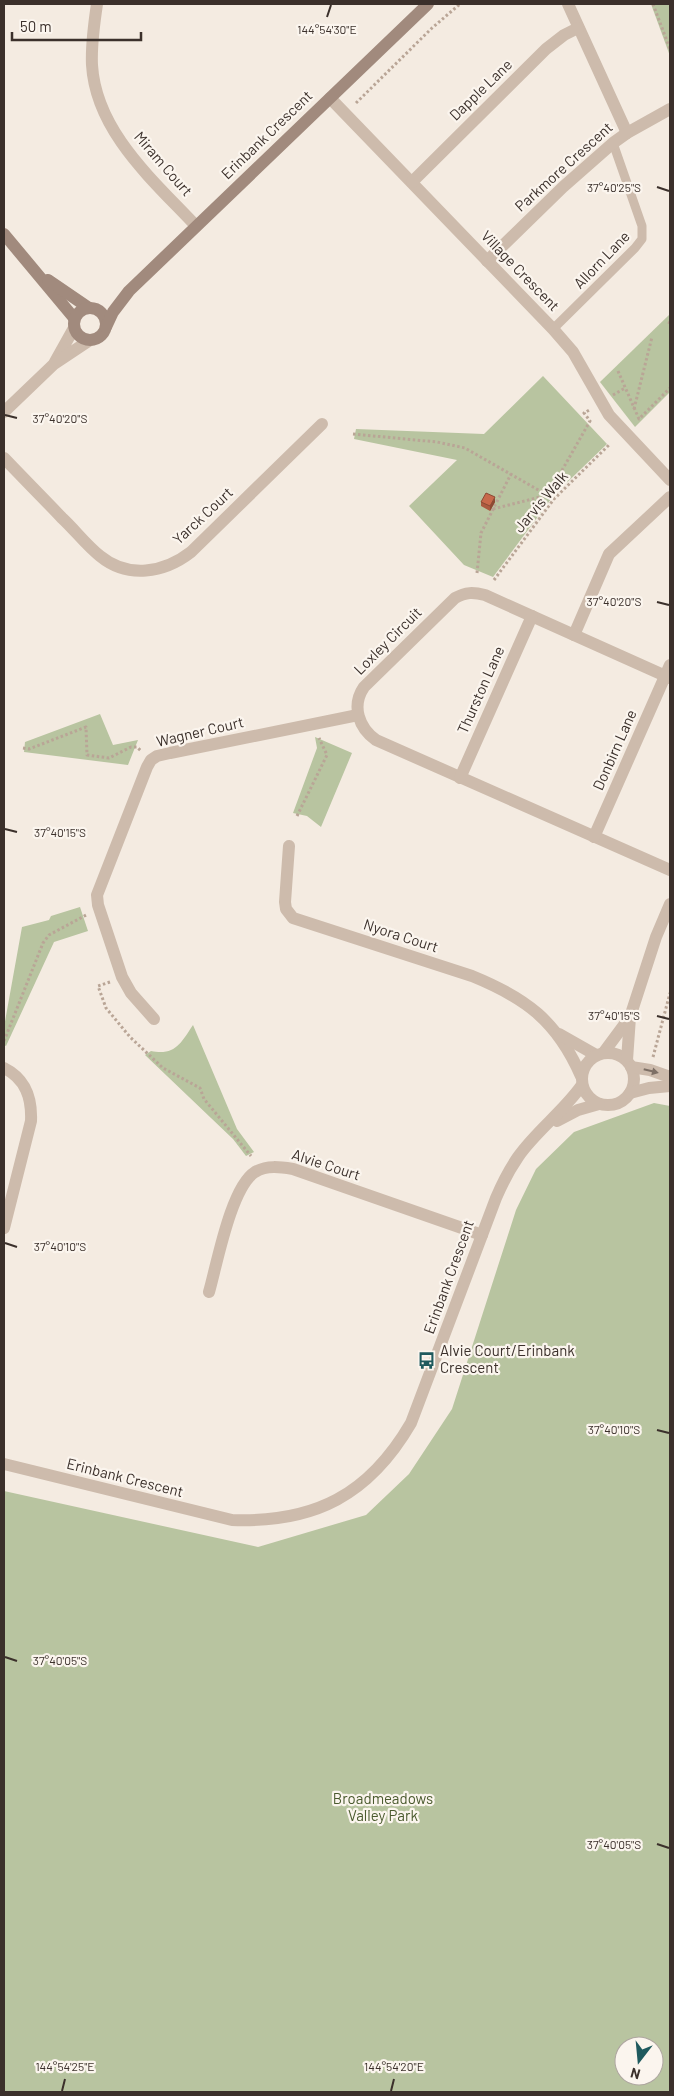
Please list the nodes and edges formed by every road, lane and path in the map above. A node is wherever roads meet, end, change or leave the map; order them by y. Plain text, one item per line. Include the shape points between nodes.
1 (97, 4) edge
2 (428, 4) edge
3 (460, 4) edge
4 (568, 4) edge
5 (653, 4) edge
6 (578, 28) junction
7 (670, 49) edge
8 (330, 98) junction
9 (670, 109) edge
10 (344, 112) junction
11 (627, 133) junction
12 (613, 143) junction
13 (412, 182) junction
14 (196, 226) junction
15 (4, 234) edge
16 (487, 261) junction
17 (36, 272) junction
18 (130, 291) junction
19 (92, 308) junction
20 (74, 323) junction
21 (106, 327) junction
22 (553, 328) junction
23 (652, 337) dead end
24 (90, 340) junction
25 (54, 364) junction
26 (618, 370) dead end
27 (625, 388) junction
28 (670, 388) edge
29 (601, 402) junction
30 (634, 410) junction
31 (4, 412) edge
32 (322, 424) dead end
33 (353, 434) dead end
34 (610, 444) dead end
35 (4, 458) edge
36 (511, 474) junction
37 (670, 480) edge
38 (548, 495) junction
39 (670, 496) edge
40 (554, 499) junction
41 (494, 509) junction
42 (477, 573) dead end
43 (494, 580) dead end
44 (532, 616) junction
45 (574, 635) junction
46 (669, 673) edge
47 (358, 715) junction
48 (316, 724) junction
49 (23, 748) dead end
50 (151, 760) junction
51 (460, 778) junction
52 (297, 816) dead end
53 (594, 836) junction
54 (289, 846) dead end
55 (670, 870) edge
56 (670, 904) edge
57 (98, 905) junction
58 (122, 977) junction
59 (670, 993) edge
60 (630, 1018) junction
61 (154, 1019) dead end
62 (556, 1033) junction
63 (4, 1041) edge
64 (600, 1054) junction
65 (629, 1063) junction
66 (4, 1068) edge
67 (650, 1070) junction
68 (670, 1077) edge
69 (581, 1080) junction
70 (670, 1086) edge
71 (630, 1093) junction
72 (599, 1104) junction
73 (548, 1125) junction
74 (252, 1156) dead end
75 (4, 1228) edge
76 (482, 1235) junction
77 (209, 1292) dead end
78 (4, 1464) edge

1 - 14 street, Miram Court via 92,66 103,109 127,151
2 - 8 street, Erinbank Crescent
3 - 10 path
4 - 6 street
5 - 7 path
6 - 11 street
6 - 13 street, Dapple Lane via 546,49
8 - 10 street, Village Crescent
8 - 14 street, Erinbank Crescent
9 - 11 street, Parkmore Crescent
10 - 13 street, Village Crescent
11 - 12 street, Parkmore Crescent
12 - 16 street, Parkmore Crescent via 562,187
12 - 22 lane, Allorn Lane via 642,226 642,239
13 - 16 street, Village Crescent
14 - 18 street, Erinbank Crescent
15 - 17 street
16 - 22 street, Village Crescent
17 - 19 street
17 - 20 street
18 - 19 street, Erinbank Crescent
18 - 21 street, Erinbank Crescent
19 - 20 street via 80,311
19 - 21 street via 104,316
20 - 24 street via 80,337
20 - 25 street
21 - 24 street via 100,336
22 - 29 street, Village Crescent via 573,352
23 - 30 path
24 - 25 street
25 - 31 street
26 - 27 path
27 - 29 path
27 - 30 path
28 - 30 path via 639,418
29 - 37 street, Village Crescent via 622,430
29 - 38 path via 584,413 590,421
32 - 35 street, Yarck Court via 191,552 179,561 150,571 122,568 100,556
33 - 36 path via 453,444
34 - 40 path, Jarvis Walk
36 - 38 path
36 - 41 path
38 - 40 path
38 - 41 path
39 - 45 street via 609,554
40 - 43 path, Jarvis Walk
41 - 42 path via 481,533
44 - 45 street, Loxley Circuit
44 - 47 street, Loxley Circuit via 473,592 455,598 364,687 358,702
44 - 51 street, Thurston Lane
45 - 46 street, Loxley Circuit
46 - 53 street, Donbirn Lane
47 - 48 street, Wagner Court
47 - 51 street via 362,727 376,740
48 - 50 street, Wagner Court via 170,753
48 - 52 path via 327,755
49 - 50 path via 86,728 88,754 109,758 137,747
50 - 57 street, Wagner Court via 100,885
51 - 53 street
53 - 55 street
54 - 62 street, Nyora Court via 285,902 293,918 499,987 522,1000
56 - 60 street via 653,944
57 - 58 street, Wagner Court
57 - 63 path via 85,916 48,935
58 - 61 street, Wagner Court via 131,993
58 - 74 path via 98,986 106,1008 130,1037 163,1068 200,1088 208,1104
59 - 67 path
60 - 64 street
60 - 65 street
62 - 64 street, Nyora Court
62 - 69 street, Nyora Court via 572,1056
64 - 65 street via 613,1053
64 - 69 street via 588,1060
65 - 67 street
65 - 71 street via 634,1082
66 - 75 street via 21,1080 28,1091 31,1121
67 -> 68 street
69 - 72 street via 585,1093
69 - 73 street, Erinbank Crescent via 571,1101
70 - 71 street
71 - 72 street via 615,1104
72 - 73 street, Erinbank Crescent
73 - 76 street, Erinbank Crescent via 518,1156 506,1176
76 - 77 street, Alvie Court via 293,1169 263,1169 246,1181 234,1201
76 - 78 street, Erinbank Crescent via 411,1423 381,1466 332,1502 297,1516 232,1520

